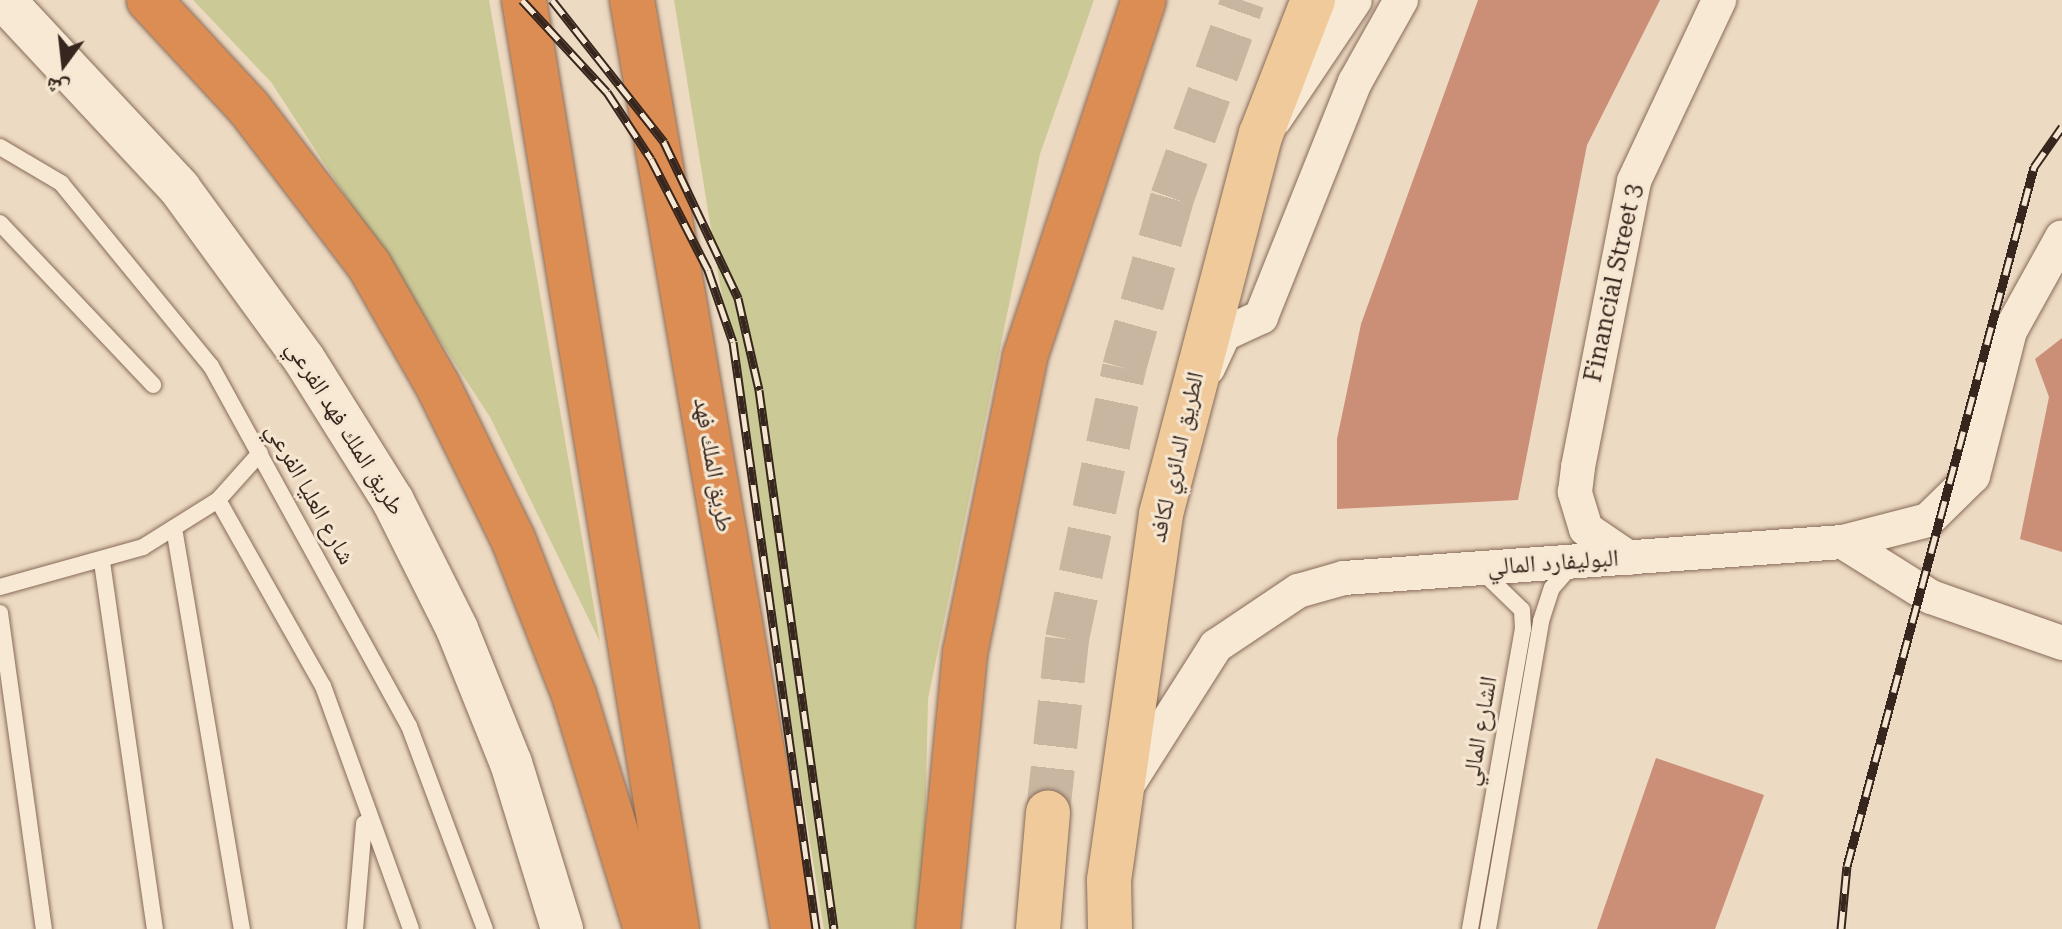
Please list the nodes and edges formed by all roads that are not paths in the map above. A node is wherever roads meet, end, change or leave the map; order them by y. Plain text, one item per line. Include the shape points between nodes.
1 (4, 0) edge
2 (149, 0) edge
3 (524, 0) edge
4 (632, 0) edge
5 (1144, 0) edge
6 (1298, 0) edge
7 (1313, 0) edge
8 (1355, 0) edge
9 (1401, 0) edge
10 (1719, 0) edge
11 (1261, 134) junction
12 (0, 147) edge
13 (0, 223) edge
14 (2062, 237) edge
15 (153, 385) dead end
16 (1180, 430) junction
17 (260, 453) junction
18 (218, 500) junction
19 (174, 528) junction
20 (1843, 542) junction
21 (1629, 558) junction
22 (102, 562) junction
23 (1574, 563) junction
24 (1469, 569) junction
25 (0, 587) edge
26 (0, 613) edge
27 (2062, 643) edge
28 (1122, 796) junction
29 (1048, 812) tunnel mouth
30 (364, 817) junction
31 (44, 929) edge
32 (155, 929) edge
33 (242, 929) edge
34 (355, 929) edge
35 (411, 929) edge
36 (485, 929) edge
37 (562, 929) edge
38 (646, 929) edge
39 (677, 929) edge
40 (793, 929) edge
41 (938, 929) edge
42 (1038, 929) edge
43 (1110, 929) edge
44 (1470, 929) edge
45 (1488, 929) edge

1 - 37 street, طريق الملك فهد الفرعي via 180,189 304,359 393,501 457,629 511,763
2 - 38 highway via 249,108 369,265 437,384 513,539 574,695
3 - 39 highway
4 - 40 highway, طريق الملك فهد
5 - 41 highway via 1025,357 965,653
6 - 11 main road
7 - 11 main road, الطريق الدائري لكافد
8 - 11 street via 1301,90
9 - 16 street via 1355,82 1261,317 1224,334
10 - 21 street, Financial Street 3 via 1634,181 1578,467 1575,492 1586,529
11 - 16 main road, الطريق الدائري لكافد
12 - 17 lane, شارع العليا الفرعي via 61,183 211,366
13 - 15 lane
14 - 20 street, البوليفارد المالي via 2010,331 1973,476 1928,520
16 - 28 main road, الطريق الدائري لكافد via 1145,608
17 - 18 lane
17 - 36 lane, شارع العليا الفرعي via 409,726
18 - 19 lane
18 - 30 lane via 323,686
19 - 22 lane
19 - 33 lane
20 - 21 street, البوليفارد المالي
20 - 27 street via 1931,597
21 - 23 street, البوليفارد المالي
22 - 25 lane
22 - 32 lane
23 - 24 street, البوليفارد المالي
23 - 45 lane, الشارع المالي via 1552,588 1541,621
24 - 28 street, البوليفارد المالي via 1344,578 1298,591 1244,621 1185,686
24 - 44 lane, الشارع المالي via 1507,588 1522,610 1523,629
26 - 31 lane
28 - 43 main road, الطريق الدائري لكافد
29 - 42 main road
30 - 34 lane
30 - 35 lane

